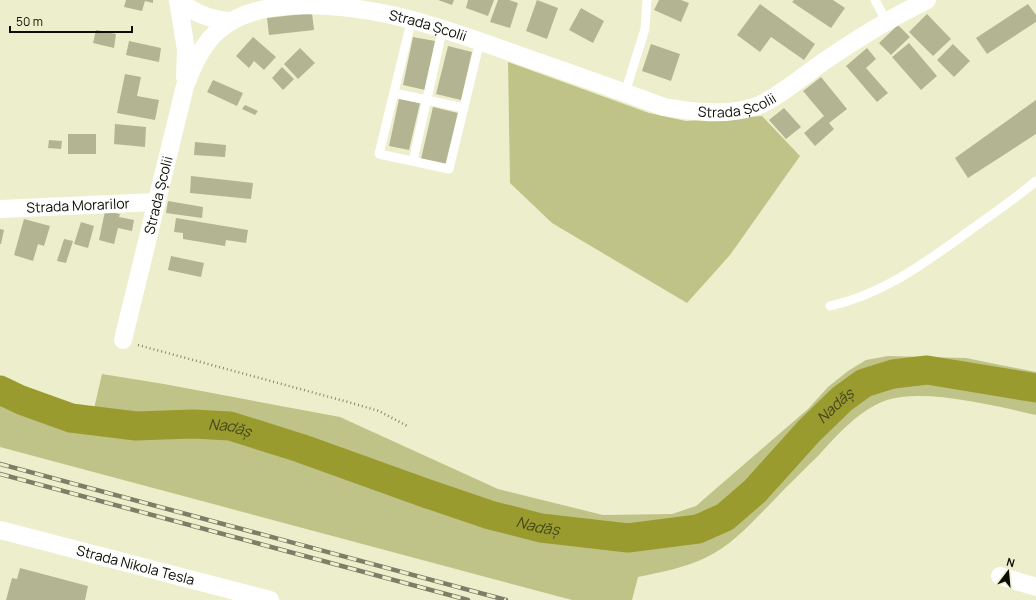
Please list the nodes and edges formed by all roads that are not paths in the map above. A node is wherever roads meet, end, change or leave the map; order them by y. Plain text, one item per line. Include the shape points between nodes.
1 (178, 0) edge
2 (647, 0) edge
3 (875, 0) edge
4 (927, 0) edge
5 (412, 18) junction
6 (231, 21) junction
7 (886, 21) junction
8 (443, 27) junction
9 (480, 42) junction
10 (185, 86) junction
11 (394, 93) junction
12 (625, 93) junction
13 (426, 100) junction
14 (464, 108) junction
15 (413, 161) junction
16 (1036, 181) edge
17 (156, 202) junction
18 (0, 209) edge
19 (830, 306) dead end
20 (123, 340) road end
21 (0, 530) edge
22 (1000, 576) dead end
23 (1036, 587) edge
24 (270, 600) edge

1 - 6 street via 199,14 216,20
1 - 10 street via 186,50
2 - 12 lane via 645,29
3 - 7 lane
4 - 7 street, Strada Școlii
5 - 6 street, Strada Școlii via 361,7 323,3 268,8
5 - 8 street, Strada Școlii
5 - 11 lane
6 - 10 street, Strada Școlii via 205,44 192,66
7 - 12 street, Strada Școlii via 755,107 727,112 694,112 664,107
8 - 9 street, Strada Școlii
8 - 13 lane
9 - 12 street, Strada Școlii
9 - 14 lane
10 - 17 street, Strada Școlii
11 - 13 lane
11 - 15 lane via 379,154
13 - 14 lane
13 - 15 lane
14 - 15 lane via 449,169
16 - 19 lane via 916,270 884,287 848,302
17 - 18 street, Strada Morarilor
17 - 20 street, Strada Școlii
21 - 24 street, Strada Nikola Tesla
22 - 23 street

